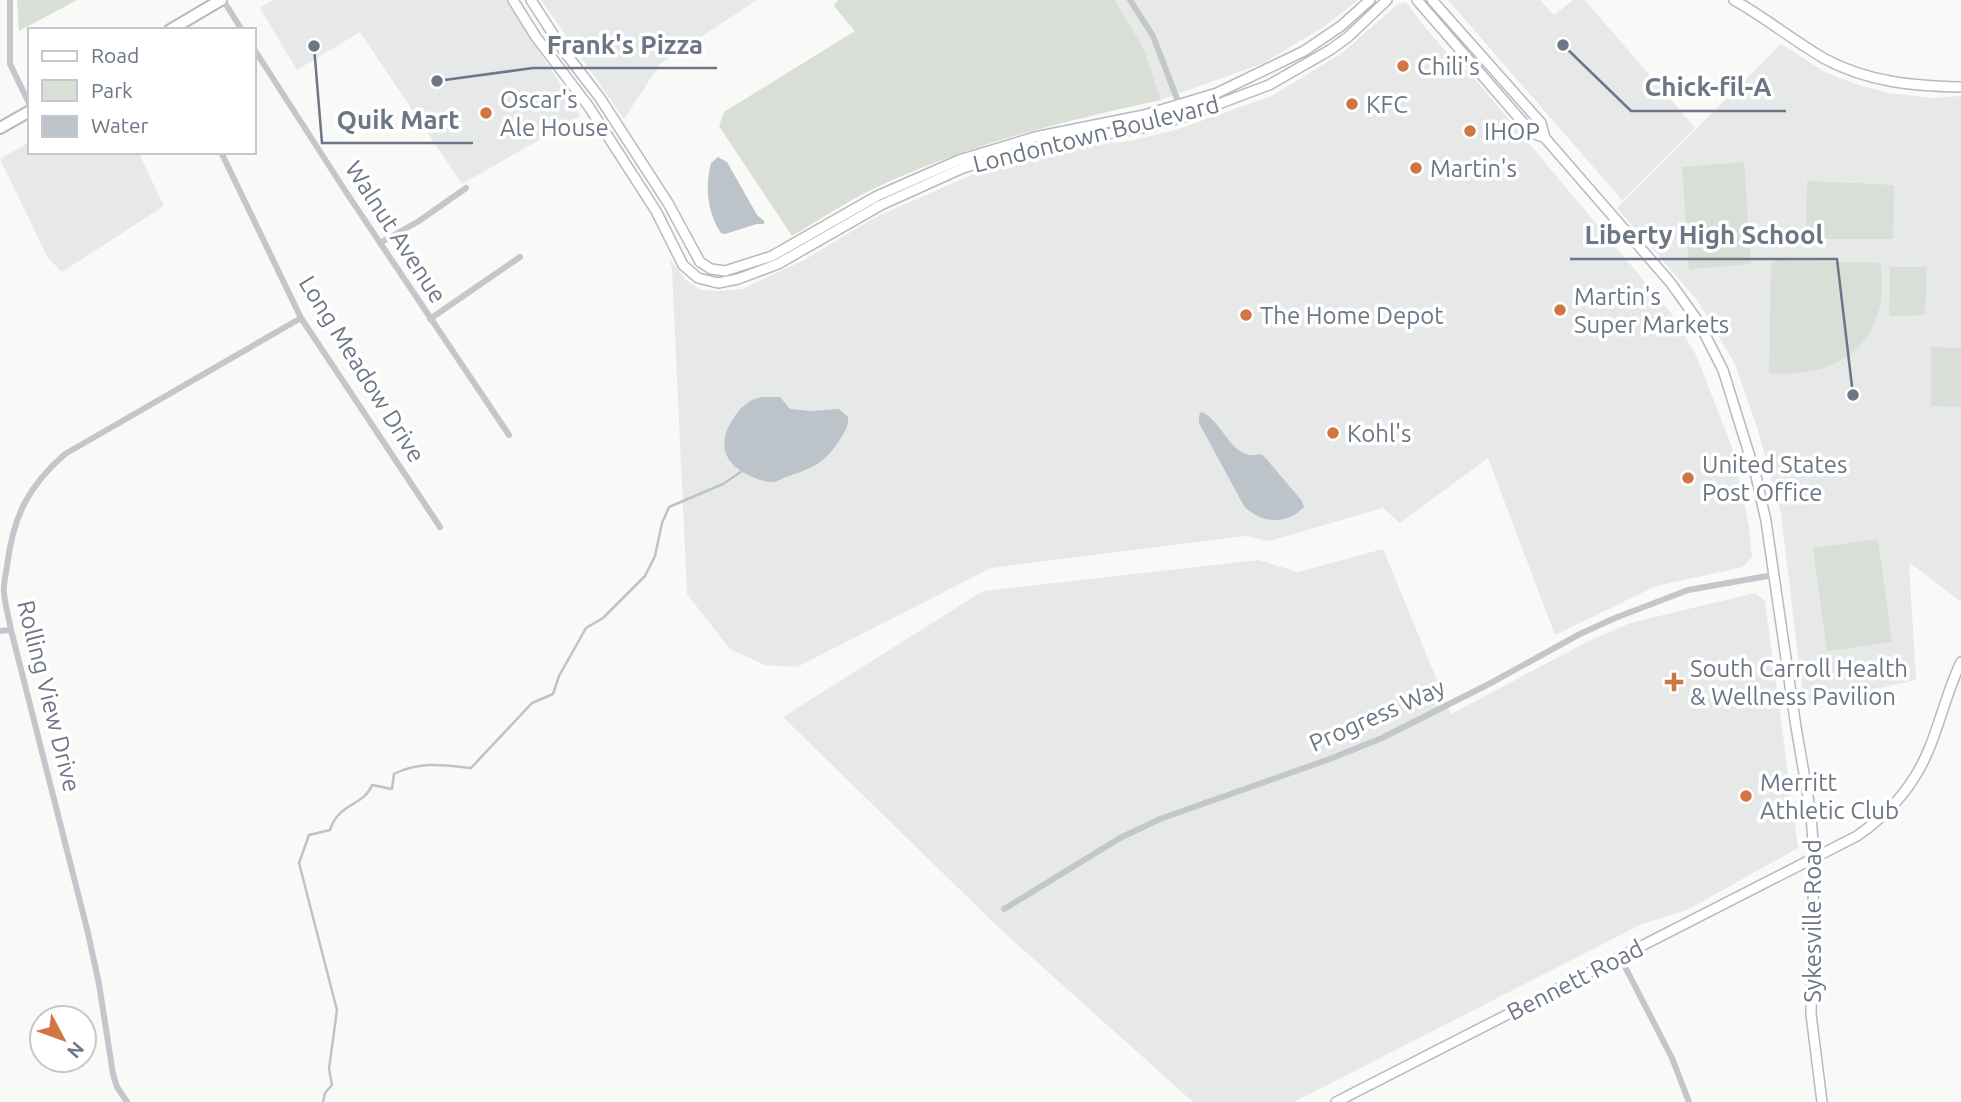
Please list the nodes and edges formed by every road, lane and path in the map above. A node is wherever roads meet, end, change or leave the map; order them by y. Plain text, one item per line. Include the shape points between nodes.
1 (10, 0) edge
2 (222, 0) edge
3 (513, 0) edge
4 (531, 0) edge
5 (1130, 0) edge
6 (1370, 0) edge
7 (1387, 0) edge
8 (1417, 0) edge
9 (1432, 0) edge
10 (1734, 0) edge
11 (173, 28) edge
12 (241, 28) edge
13 (256, 52) edge
14 (1961, 87) edge
15 (28, 104) edge
16 (1180, 106) junction
17 (28, 109) edge
18 (1184, 117) junction
19 (0, 128) edge
20 (1545, 138) junction
21 (222, 154) edge
22 (466, 188) dead end
23 (380, 243) junction
24 (520, 257) dead end
25 (756, 267) junction
26 (301, 318) junction
27 (430, 319) junction
28 (509, 435) dead end
29 (440, 527) dead end
30 (1773, 575) junction
31 (11, 630) junction
32 (0, 631) edge
33 (1961, 662) edge
34 (1814, 858) junction
35 (1004, 909) dead end
36 (1620, 957) junction
37 (127, 1102) edge
38 (1336, 1102) edge
39 (1689, 1102) edge
40 (1822, 1102) edge

1 - 15 street via 10,64
2 - 11 main road
2 - 12 street
3 - 25 street via 607,135 690,272 718,283
4 - 25 street via 668,203 700,262 725,271
5 - 16 street via 1153,36
6 - 16 street, Londontown Boulevard via 1332,33 1280,64
7 - 18 street, Londontown Boulevard via 1348,37 1311,62 1269,85
8 - 20 street, Sykesville Road via 1532,133
9 - 20 street, Sykesville Road via 1542,123
10 - 14 street via 1846,69 1905,84
13 - 23 street, Walnut Avenue
16 - 18 street
16 - 25 street, Londontown Boulevard via 1035,136 959,160 877,196
17 - 19 main road
18 - 25 street, Londontown Boulevard via 1038,146 963,168 891,200 800,253
20 - 30 street, Sykesville Road via 1670,282 1707,337 1756,476
21 - 26 street, Long Meadow Drive
22 - 23 street
23 - 27 street, Walnut Avenue
24 - 27 street
26 - 29 street, Long Meadow Drive
26 - 31 street, Rolling View Drive via 74,447 51,466 23,505 10,544 4,591
27 - 28 street, Walnut Avenue
30 - 34 street, Sykesville Road
30 - 35 street, Progress Way via 1688,590 1615,618 1382,738 1120,838
31 - 32 street
31 - 37 street, Rolling View Drive via 88,933 111,1067
33 - 34 street, Bennett Road via 1915,777 1876,823
34 - 36 street, Bennett Road
34 - 40 street, Sykesville Road via 1811,1014
36 - 38 street, Bennett Road
36 - 39 street

